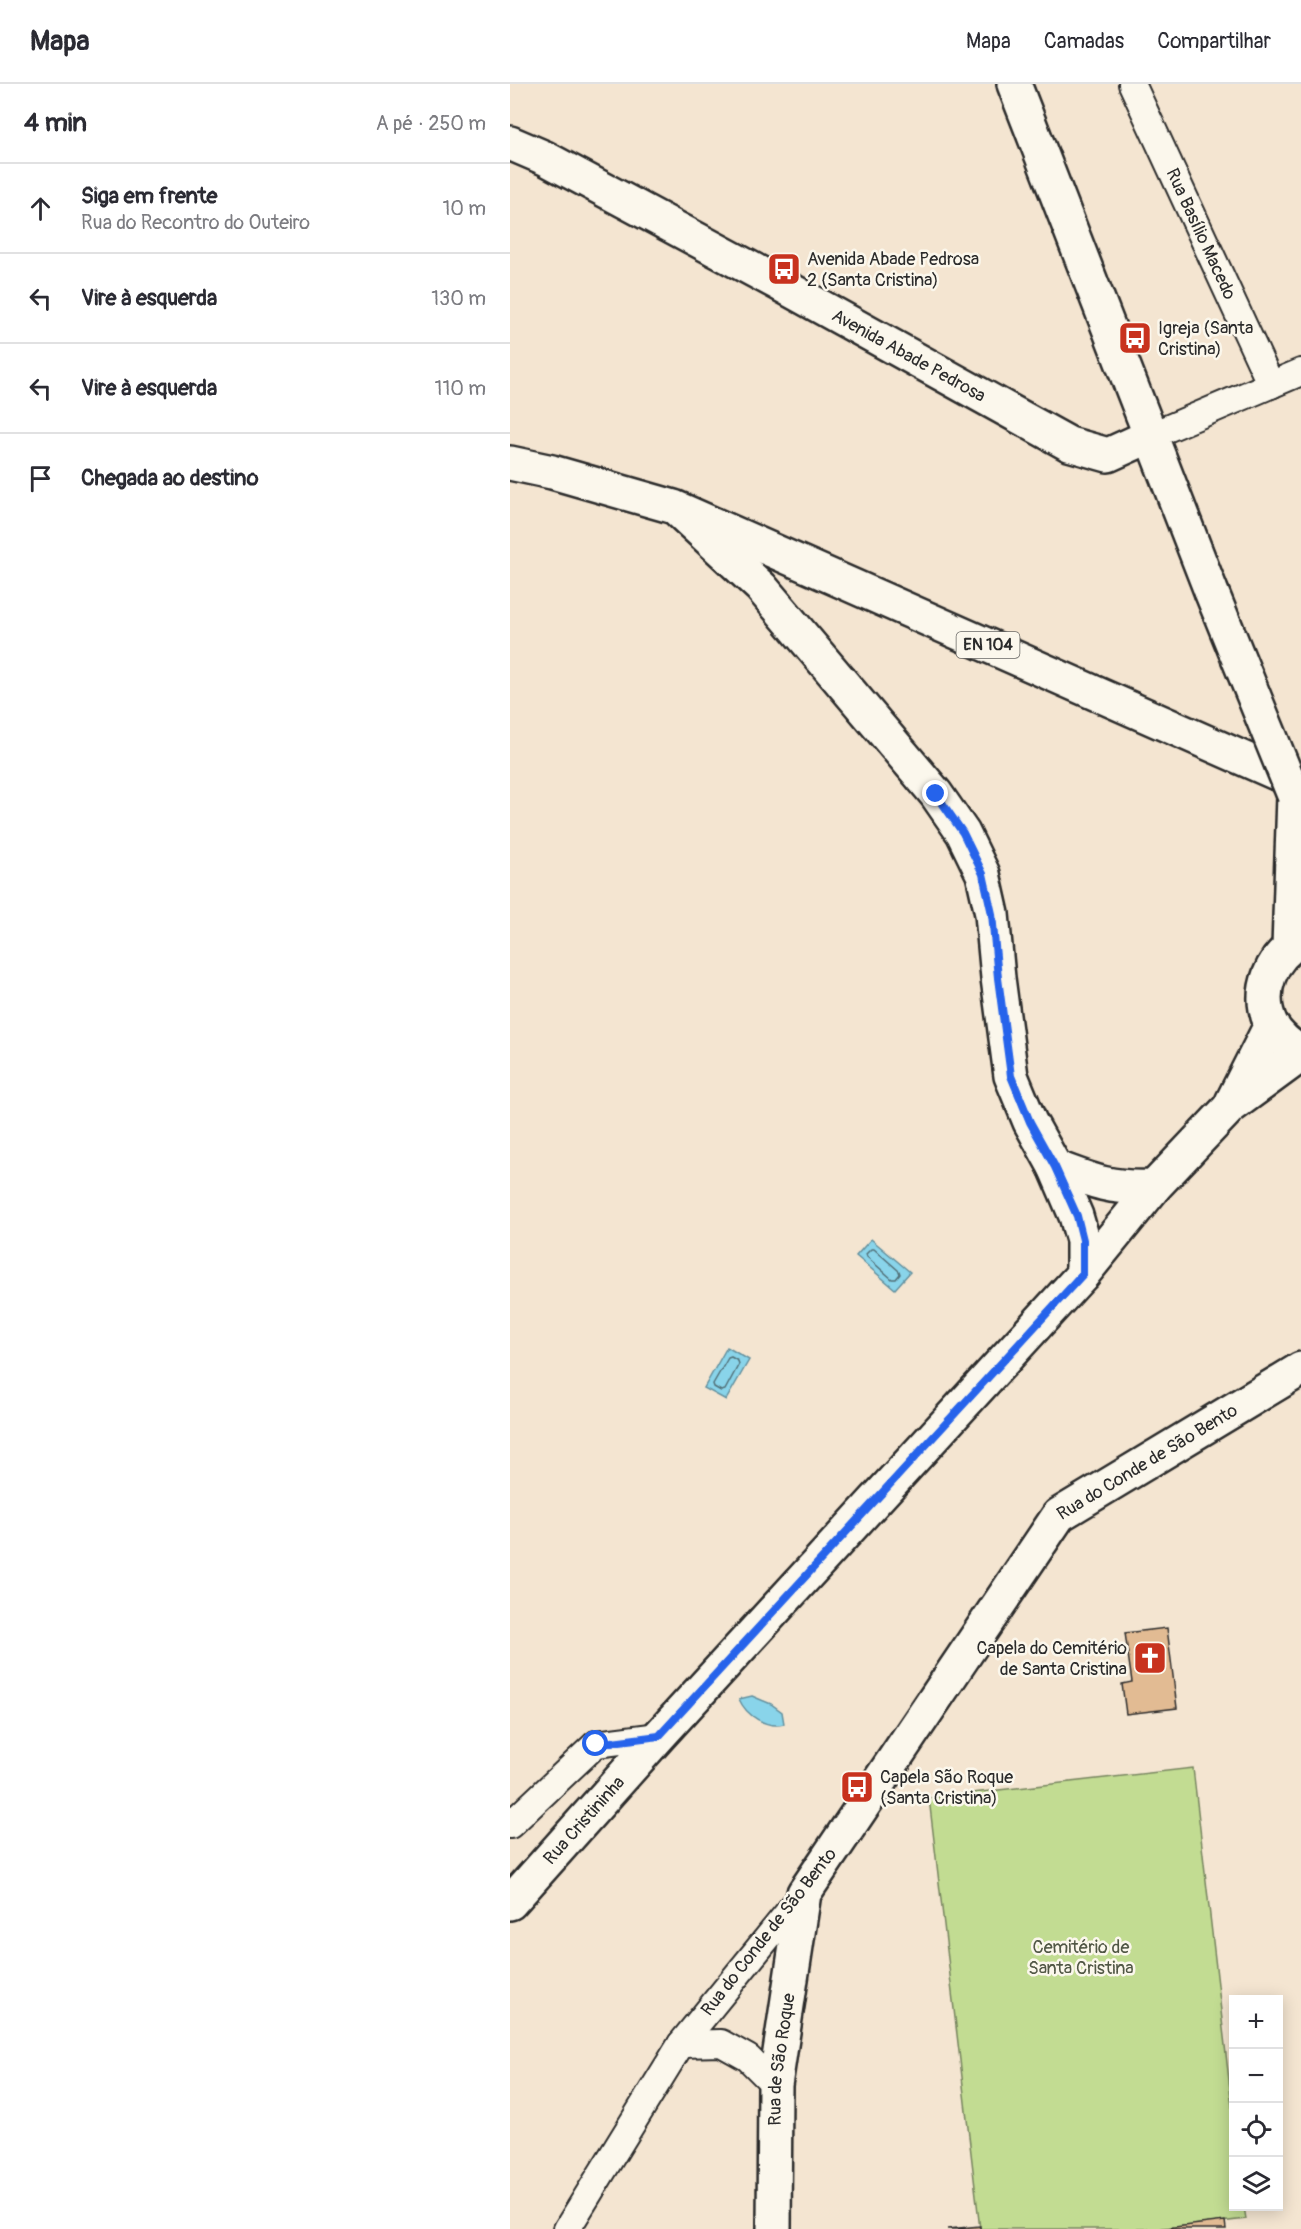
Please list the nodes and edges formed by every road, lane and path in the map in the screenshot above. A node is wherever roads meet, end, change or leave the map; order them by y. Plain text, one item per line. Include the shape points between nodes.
1 (1014, 84) edge
2 (1132, 84) edge
3 (510, 143) edge
4 (1301, 372) edge
5 (1271, 385) junction
6 (1150, 436) junction
7 (510, 463) edge
8 (674, 507) junction
9 (1298, 797) edge
10 (1295, 943) edge
11 (1271, 1024) junction
12 (1301, 1054) edge
13 (1230, 1107) junction
14 (1055, 1167) junction
15 (1154, 1187) junction
16 (1083, 1274) junction
17 (1301, 1369) edge
18 (659, 1736) junction
19 (510, 1825) edge
20 (804, 1893) junction
21 (510, 1904) edge
22 (681, 2044) junction
23 (775, 2085) junction
24 (567, 2229) edge
25 (774, 2229) edge

1 - 6 street
2 - 5 street, Rua Basílio Macedo
3 - 6 street, Avenida Abade Pedrosa via 765,276 1069,444 1108,455
4 - 5 street
5 - 6 street
6 - 9 street, bridge
7 - 8 street, EN 104
8 - 9 street, EN 104
8 - 14 street via 761,587 936,794 963,833 983,874 992,914 1011,1076
9 - 10 street via 1291,881
10 - 11 street via 1274,963 1266,982 1265,1005
11 - 12 street via 1284,1042
11 - 13 street
12 - 13 street
13 - 15 street, Rua Cristininha
14 - 15 street via 1100,1184 1128,1189
14 - 16 street via 1077,1216 1083,1240
15 - 16 street, Rua Cristininha
16 - 18 street, Rua Cristininha
17 - 20 street, Rua do Conde de São Bento via 1059,1515
18 - 19 street via 596,1744
18 - 21 street, Rua Cristininha
20 - 22 street, Rua do Conde de São Bento
20 - 23 street, Rua de São Roque
22 - 23 street via 721,2043 748,2058
22 - 24 street, Rua do Conde de São Bento
23 - 25 street, Rua de São Roque

